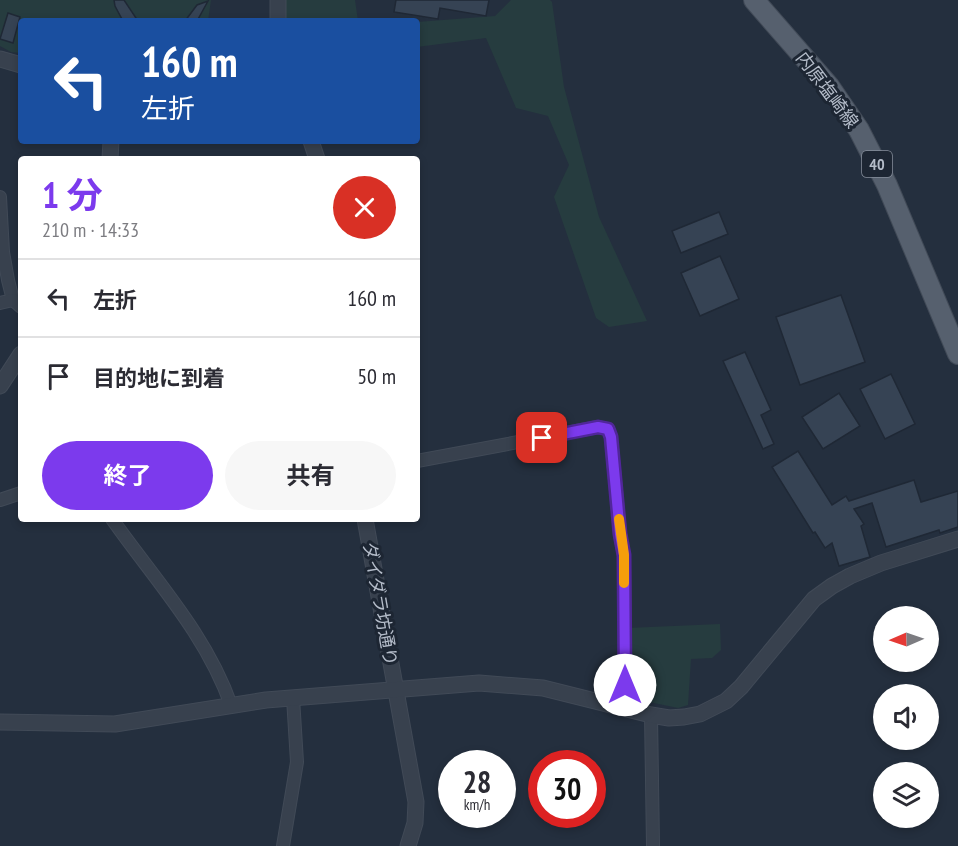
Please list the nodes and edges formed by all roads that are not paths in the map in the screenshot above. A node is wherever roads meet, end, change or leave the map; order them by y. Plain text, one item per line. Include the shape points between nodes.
1 (278, 0) edge
2 (754, 0) edge
3 (278, 18) edge
4 (0, 59) edge
5 (18, 64) edge
6 (0, 197) edge
7 (1, 214) edge
8 (0, 303) edge
9 (17, 303) edge
10 (958, 354) edge
11 (18, 359) edge
12 (0, 386) edge
13 (420, 460) edge
14 (18, 494) edge
15 (0, 500) edge
16 (114, 522) edge
17 (366, 522) edge
18 (958, 539) edge
19 (396, 688) junction
20 (292, 698) junction
21 (231, 705) junction
22 (625, 708) junction
23 (651, 715) junction
24 (0, 722) edge
25 (283, 846) edge
26 (408, 846) edge
27 (652, 846) edge

1 - 3 street
2 - 10 main road, 内原塩崎線 / 40 via 829,86 859,130 887,185
4 - 5 street
6 - 7 street
7 - 9 street via 3,252
8 - 9 street
11 - 12 street
13 - 22 street via 598,427 608,429 624,555
14 - 15 street
16 - 21 street via 205,649
17 - 19 street, ダイダラ坊通り
18 - 23 street via 881,563 850,576 814,599 726,701 684,717
19 - 20 street
19 - 22 street via 511,684
19 - 26 street, ダイダラ坊通り via 416,802
20 - 21 street
20 - 25 street via 297,762
21 - 24 street via 115,724
22 - 23 street
23 - 27 street

